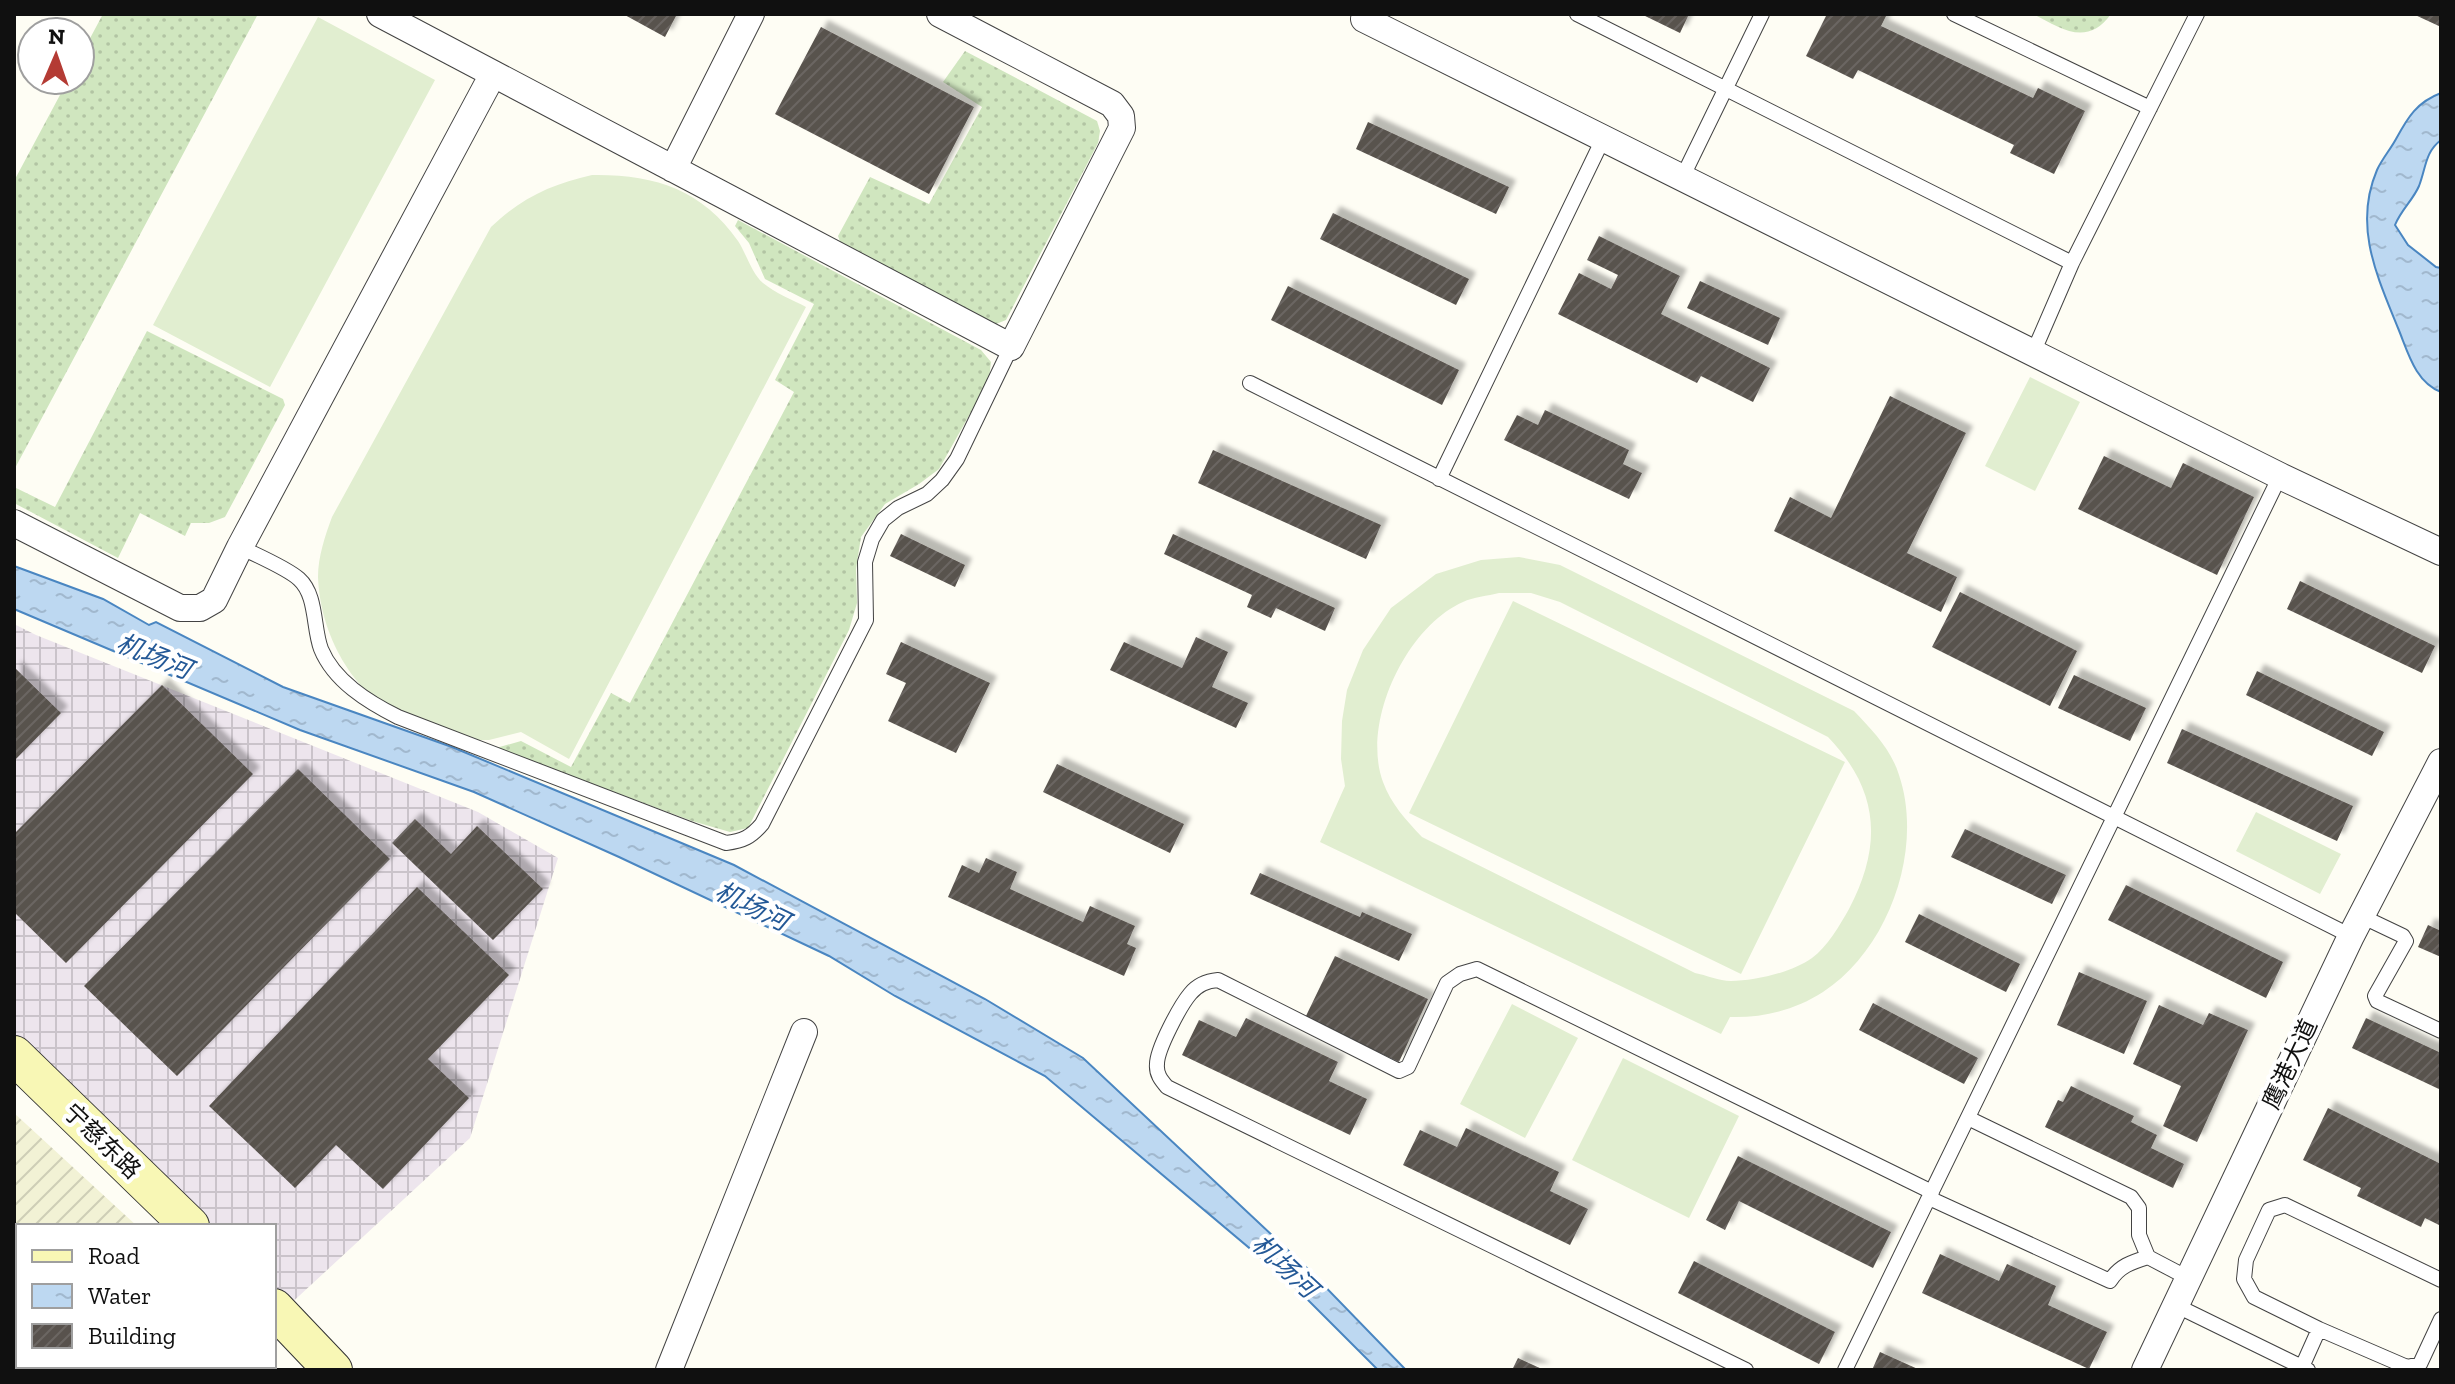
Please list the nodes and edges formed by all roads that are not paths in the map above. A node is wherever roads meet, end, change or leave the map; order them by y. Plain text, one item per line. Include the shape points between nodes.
1 (380, 14) edge
2 (751, 14) edge
3 (940, 14) edge
4 (1366, 14) edge
5 (1577, 14) edge
6 (1762, 14) edge
7 (1954, 14) edge
8 (2197, 14) edge
9 (493, 74) junction
10 (1726, 89) junction
11 (2150, 108) junction
12 (1603, 139) junction
13 (673, 169) junction
14 (1682, 178) junction
15 (2072, 263) junction
16 (1011, 347) junction
17 (2033, 353) junction
18 (1250, 383) dead end
19 (2280, 476) junction
20 (1439, 479) junction
21 (14, 523) edge
22 (240, 547) junction
23 (2441, 552) edge
24 (2441, 762) edge
25 (2114, 816) junction
26 (2356, 926) junction
27 (2441, 1031) edge
28 (804, 1032) dead end
29 (14, 1055) edge
30 (1968, 1118) junction
31 (1930, 1195) junction
32 (188, 1224) edge
33 (2148, 1257) junction
34 (2188, 1278) junction
35 (2441, 1280) edge
36 (2175, 1305) junction
37 (276, 1310) edge
38 (2441, 1319) edge
39 (2319, 1329) junction
40 (2305, 1369) edge
41 (333, 1370) edge
42 (669, 1370) edge
43 (1746, 1370) edge
44 (1845, 1370) edge
45 (2145, 1370) edge

1 - 9 street
2 - 13 street
3 - 16 street via 1112,104 1121,116 1122,128
4 - 12 street via 1364,19
5 - 10 lane
6 - 10 lane
7 - 11 lane
8 - 11 lane
9 - 13 street
9 - 22 street
10 - 14 lane
10 - 15 lane
11 - 15 lane
12 - 14 street
12 - 20 lane
13 - 16 street
14 - 17 street
15 - 17 lane
16 - 22 lane via 942,480 883,520 872,539 865,562 866,620 762,824 744,841 726,843 374,706 343,681 322,650 309,595 300,580
17 - 19 street
18 - 20 lane
19 - 23 street
19 - 25 lane
20 - 25 lane
21 - 22 street via 180,608 200,608 214,600
24 - 26 street, 鹰港大道
25 - 26 lane
25 - 30 lane
26 - 27 lane via 2406,941 2377,1001
26 - 34 street, 鹰港大道
28 - 42 street
29 - 32 main road, 宁慈东路
30 - 31 lane
30 - 33 lane via 2131,1197 2139,1208 2139,1235
31 - 33 lane via 2110,1281 2127,1264
31 - 43 lane via 1477,969 1447,983 1408,1067 1399,1071 1218,980 1204,982 1189,994 1159,1052 1156,1067 1167,1087
31 - 44 lane
33 - 34 lane
34 - 36 street, 鹰港大道
35 - 39 lane via 2285,1205 2269,1210 2246,1260 2244,1279 2254,1297
36 - 40 lane
36 - 45 street, 鹰港大道
37 - 41 main road
38 - 39 lane via 2420,1364 2407,1367
39 - 40 lane

